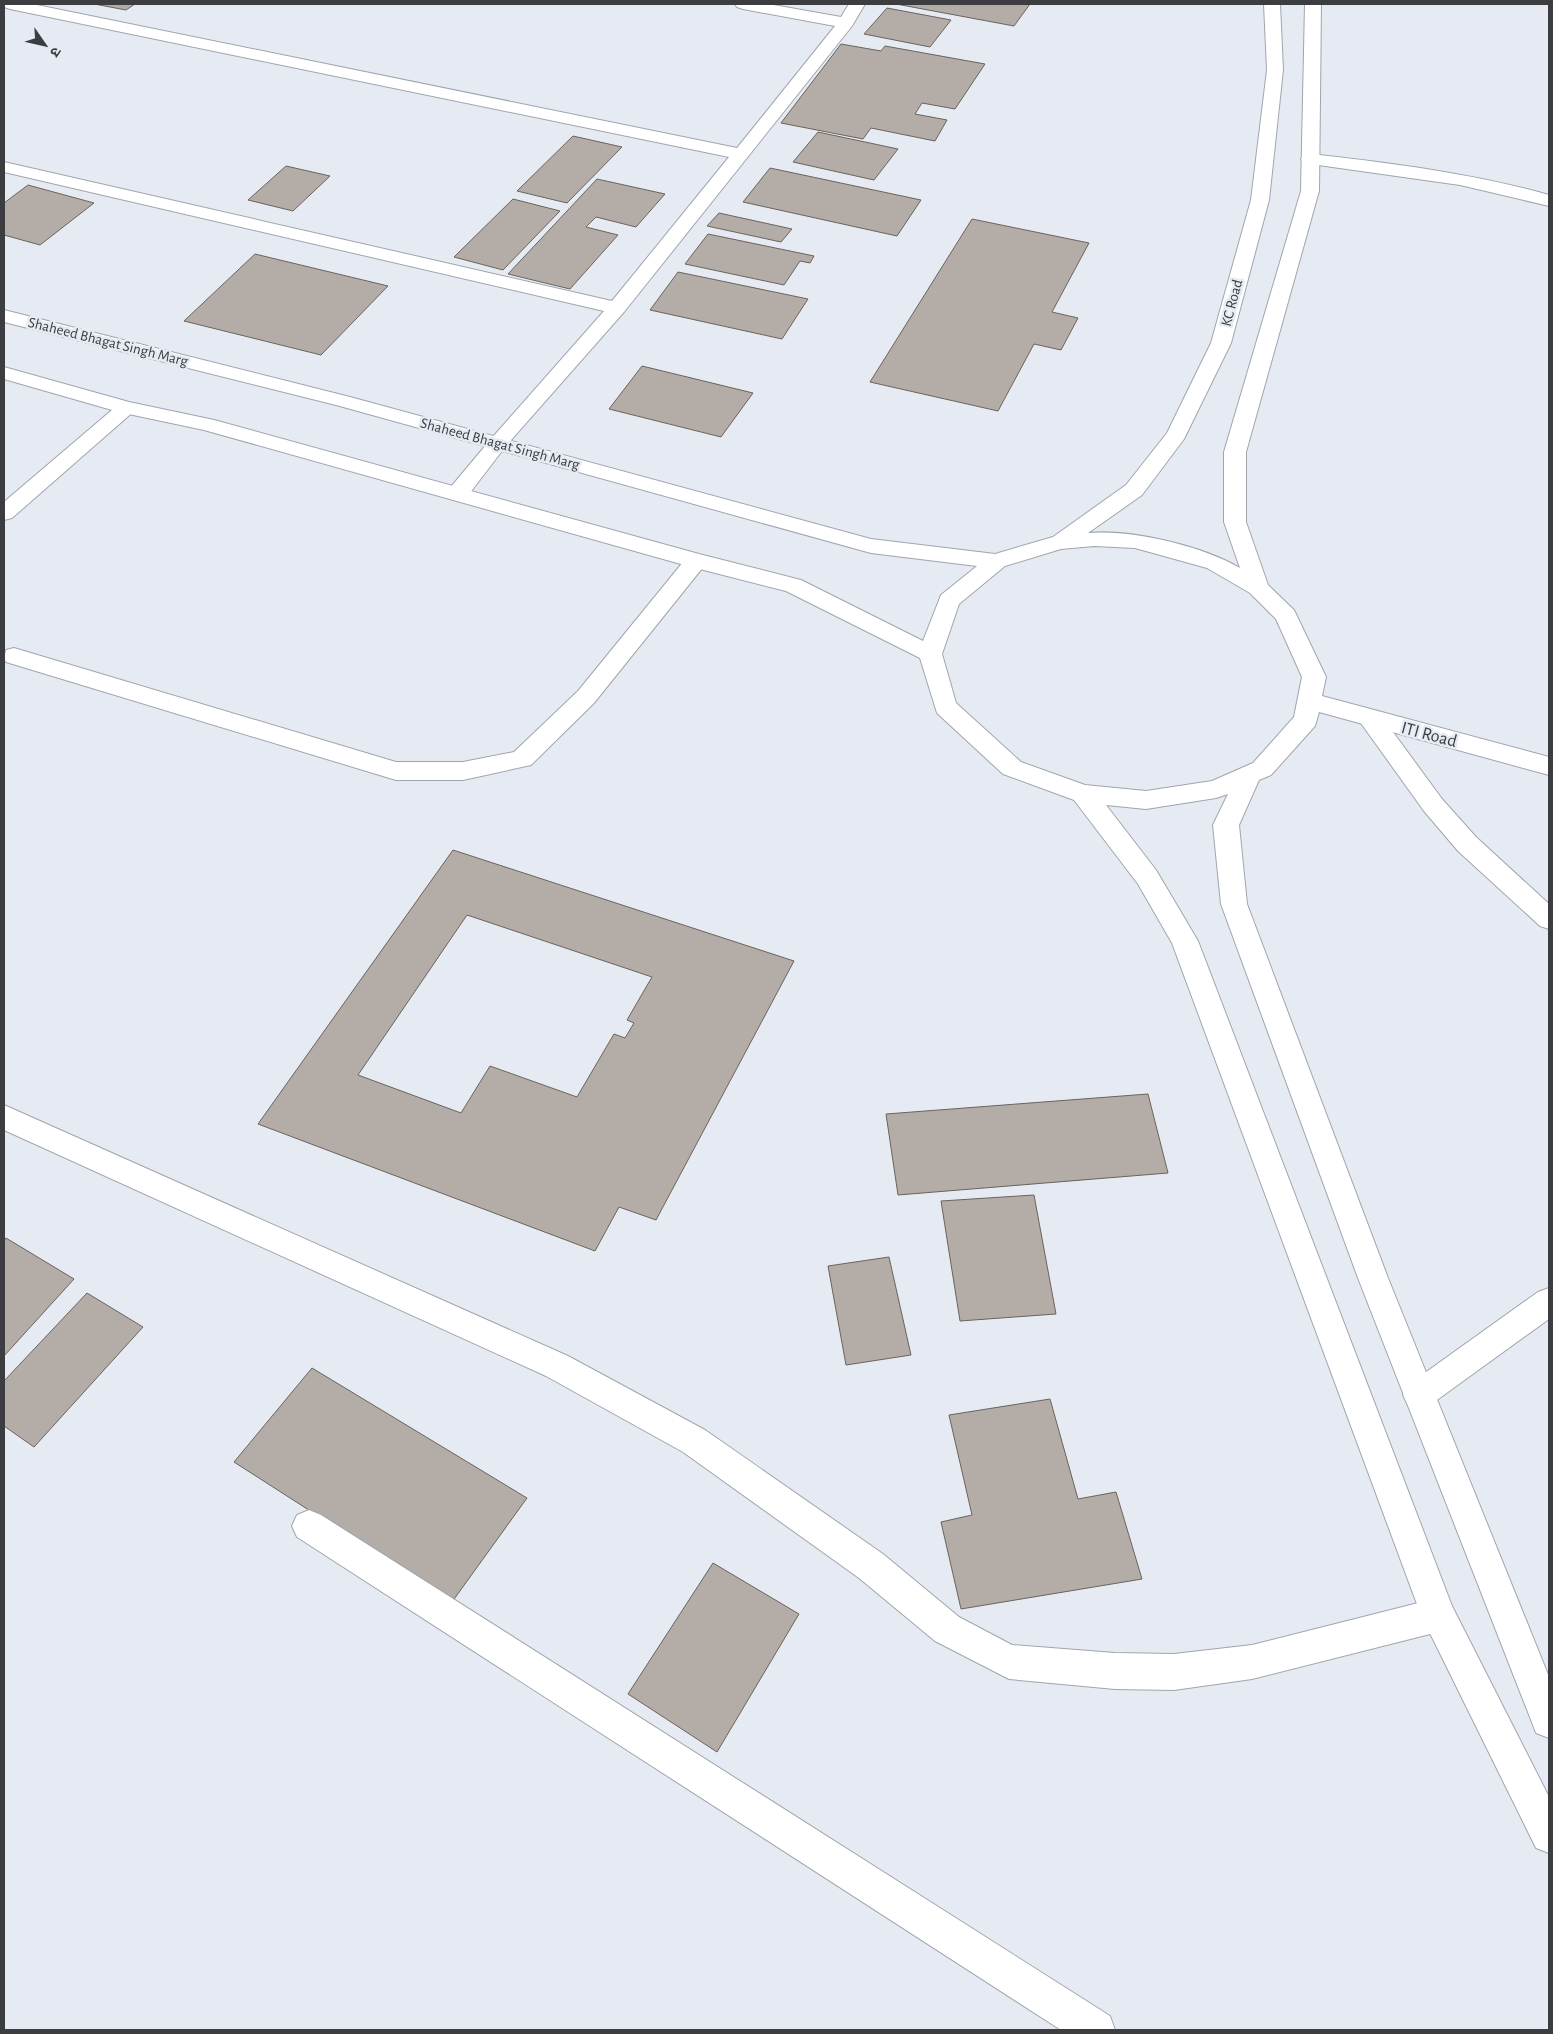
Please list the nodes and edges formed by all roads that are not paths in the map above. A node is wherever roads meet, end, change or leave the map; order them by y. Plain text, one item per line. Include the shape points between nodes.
1 (10, 4) edge
2 (743, 4) edge
3 (857, 4) edge
4 (1272, 4) edge
5 (1313, 4) edge
6 (846, 23) junction
7 (742, 154) junction
8 (1310, 159) junction
9 (4, 167) edge
10 (1549, 201) edge
11 (617, 308) junction
12 (4, 316) edge
13 (4, 373) edge
14 (126, 408) junction
15 (498, 443) junction
16 (458, 493) junction
17 (4, 513) edge
18 (1060, 542) junction
19 (696, 561) junction
20 (997, 561) junction
21 (1258, 588) junction
22 (930, 654) junction
23 (14, 656) dead end
24 (1309, 701) junction
25 (1370, 719) junction
26 (1549, 766) edge
27 (1249, 776) junction
28 (1083, 794) junction
29 (1549, 918) edge
30 (4, 1118) edge
31 (1549, 1302) edge
32 (1419, 1394) junction
33 (309, 1526) dead end
34 (1438, 1615) junction
35 (1549, 1720) edge
36 (1549, 1835) edge
37 (1096, 2030) edge

1 - 7 street
2 - 6 street
3 - 6 street
4 - 18 street, KC Road via 1274,70 1260,200 1221,343 1177,436 1134,490
5 - 8 street
6 - 7 street
7 - 11 street
8 - 10 street via 1452,178
8 - 21 street via 1310,191 1235,452 1235,522
9 - 11 street
11 - 15 street
12 - 15 street, Shaheed Bhagat Singh Marg
13 - 14 street
14 - 16 street via 207,424
14 - 17 street
15 - 16 street
15 - 20 street, Shaheed Bhagat Singh Marg via 871,546
16 - 19 street
18 - 20 street
18 - 21 street via 1094,539 1136,541 1215,563
19 - 22 street via 793,585
19 - 23 street via 586,697 522,759 463,771 396,771
20 - 22 street via 949,600
21 - 24 street via 1286,615 1314,678
22 - 28 street via 945,707 1012,768
24 - 25 street, ITI Road
24 - 27 street via 1306,720 1262,769
25 - 26 street, ITI Road
25 - 29 street via 1433,805 1467,844
27 - 28 street via 1216,789 1146,800
27 - 32 street via 1226,825 1234,904
28 - 34 street via 1148,877 1185,941
30 - 34 street via 565,1371 694,1441 871,1566 947,1629 1009,1662 1115,1671 1174,1672 1252,1662
31 - 32 street
32 - 35 street
33 - 37 street
34 - 36 street

